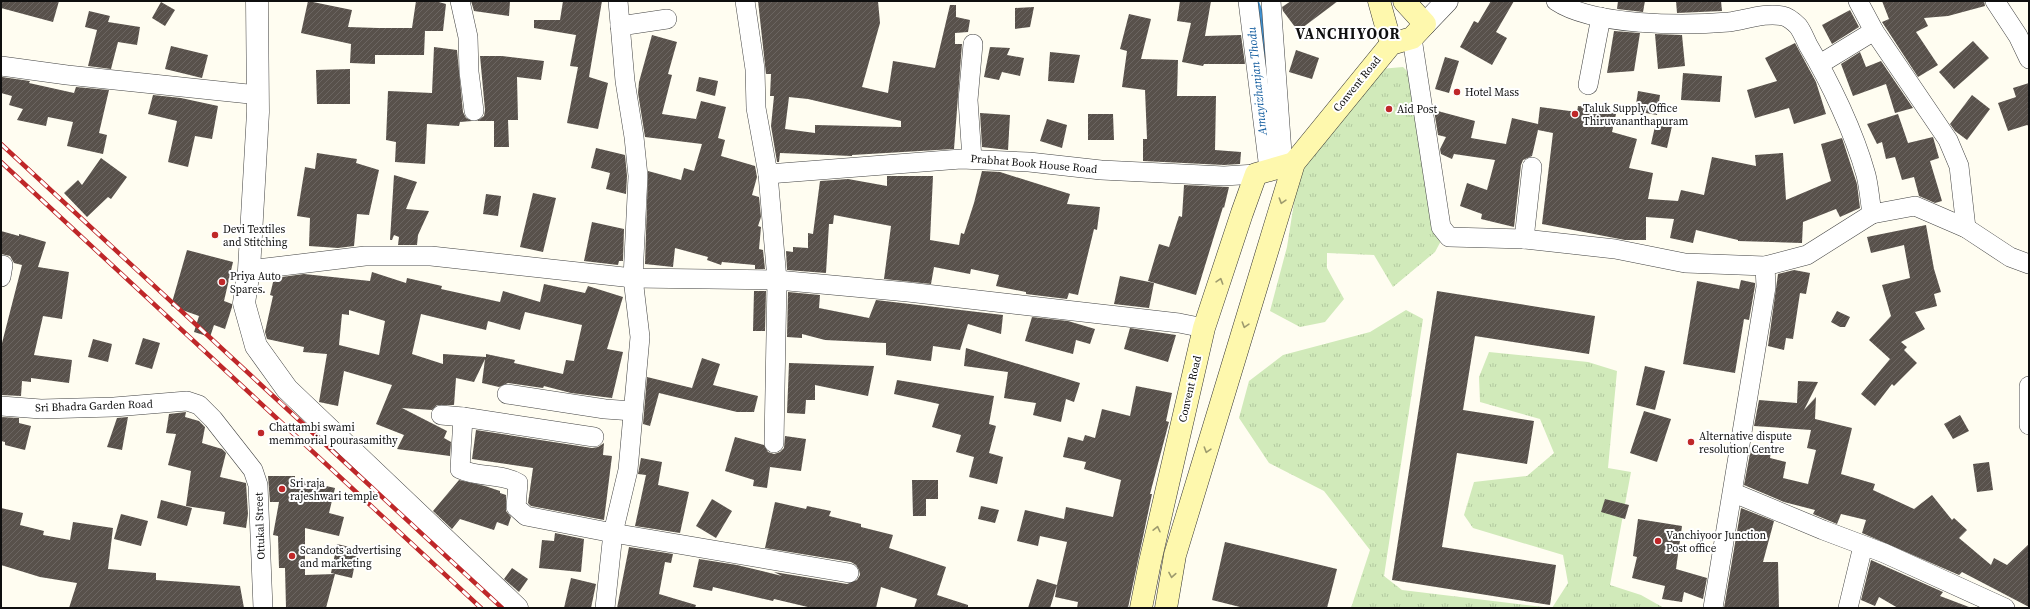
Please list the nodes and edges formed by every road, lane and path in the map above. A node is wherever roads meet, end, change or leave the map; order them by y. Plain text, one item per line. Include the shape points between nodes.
1 (257, 1) edge
2 (460, 1) edge
3 (618, 1) edge
4 (745, 1) edge
5 (1248, 1) edge
6 (1271, 1) edge
7 (1379, 1) edge
8 (1404, 1) edge
9 (1447, 1) edge
10 (1556, 1) edge
11 (1858, 1) edge
12 (1995, 1) edge
13 (1601, 17) junction
14 (667, 19) dead end
15 (620, 26) junction
16 (1418, 31) junction
17 (1874, 31) junction
18 (973, 44) dead end
19 (1391, 44) junction
20 (2029, 59) edge
21 (1820, 64) junction
22 (1, 66) edge
23 (1588, 85) dead end
24 (258, 96) junction
25 (474, 111) dead end
26 (972, 159) junction
27 (1532, 167) dead end
28 (1276, 168) junction
29 (768, 174) junction
30 (1872, 214) junction
31 (1966, 228) junction
32 (1524, 239) junction
33 (2029, 264) edge
34 (1765, 266) junction
35 (249, 270) junction
36 (633, 278) junction
37 (777, 280) junction
38 (1204, 328) junction
39 (2029, 386) edge
40 (507, 394) dead end
41 (187, 401) joint
42 (1, 406) edge
43 (633, 411) junction
44 (441, 415) dead end
45 (463, 417) junction
46 (2029, 425) edge
47 (594, 437) dead end
48 (774, 443) dead end
49 (1734, 493) junction
50 (613, 533) junction
51 (1863, 546) junction
52 (849, 573) dead end
53 (1995, 606) edge
54 (263, 608) edge
55 (517, 608) edge
56 (605, 608) edge
57 (1141, 608) edge
58 (1166, 608) edge
59 (1713, 608) edge
60 (1848, 608) edge

1 - 24 street
2 - 25 street via 468,37
3 - 15 street
4 - 29 street via 755,69 756,108
5 - 28 street
6 - 28 street
7 - 19 main road
8 - 16 main road
9 - 16 street
10 - 13 street via 1583,13
11 - 17 street
12 - 20 street via 2018,36
13 - 21 street via 1616,21 1690,24 1729,22 1770,15 1783,16 1798,27
13 - 23 street
14 - 15 street
15 - 36 street via 638,176
16 - 19 main road
16 - 32 street via 1441,227 1448,237
17 - 21 street
17 - 31 street via 1948,140 1959,166
18 - 26 street via 968,100
19 - 28 main road, Convent Road
21 - 30 street via 1866,175
22 - 24 street
24 - 35 street
26 - 28 street, Prabhat Book House Road via 1101,170 1224,176
26 - 29 street, Prabhat Book House Road
27 - 32 street
38 -> 28 main road, Convent Road via 1242,213
28 -> 58 main road via 1175,555
29 - 37 street
30 - 31 street via 1915,206
30 - 34 street via 1807,254
31 - 33 street via 2010,256
32 - 34 street via 1615,249 1685,264
34 - 49 street via 1766,287
35 - 36 street via 365,256 431,256
35 - 55 street via 244,303 256,346 287,389
36 - 37 street
36 - 43 street via 640,337
37 - 38 street via 908,292
37 - 48 street
57 -> 38 main road, Convent Road via 1151,554
39 - 46 street
40 - 43 street
41 - 42 street, Sri Bhadra Garden Road via 107,408 41,409
41 - 54 street, Ottukal Street via 199,405 213,419 253,470 258,485 260,506
43 - 50 street via 628,470
44 - 45 street
45 - 47 street
45 - 50 street via 460,469 469,474 518,483 516,507 526,516
49 - 51 street
49 - 59 street
50 - 52 street
50 - 56 street
51 - 53 street via 1884,553
51 - 60 street

